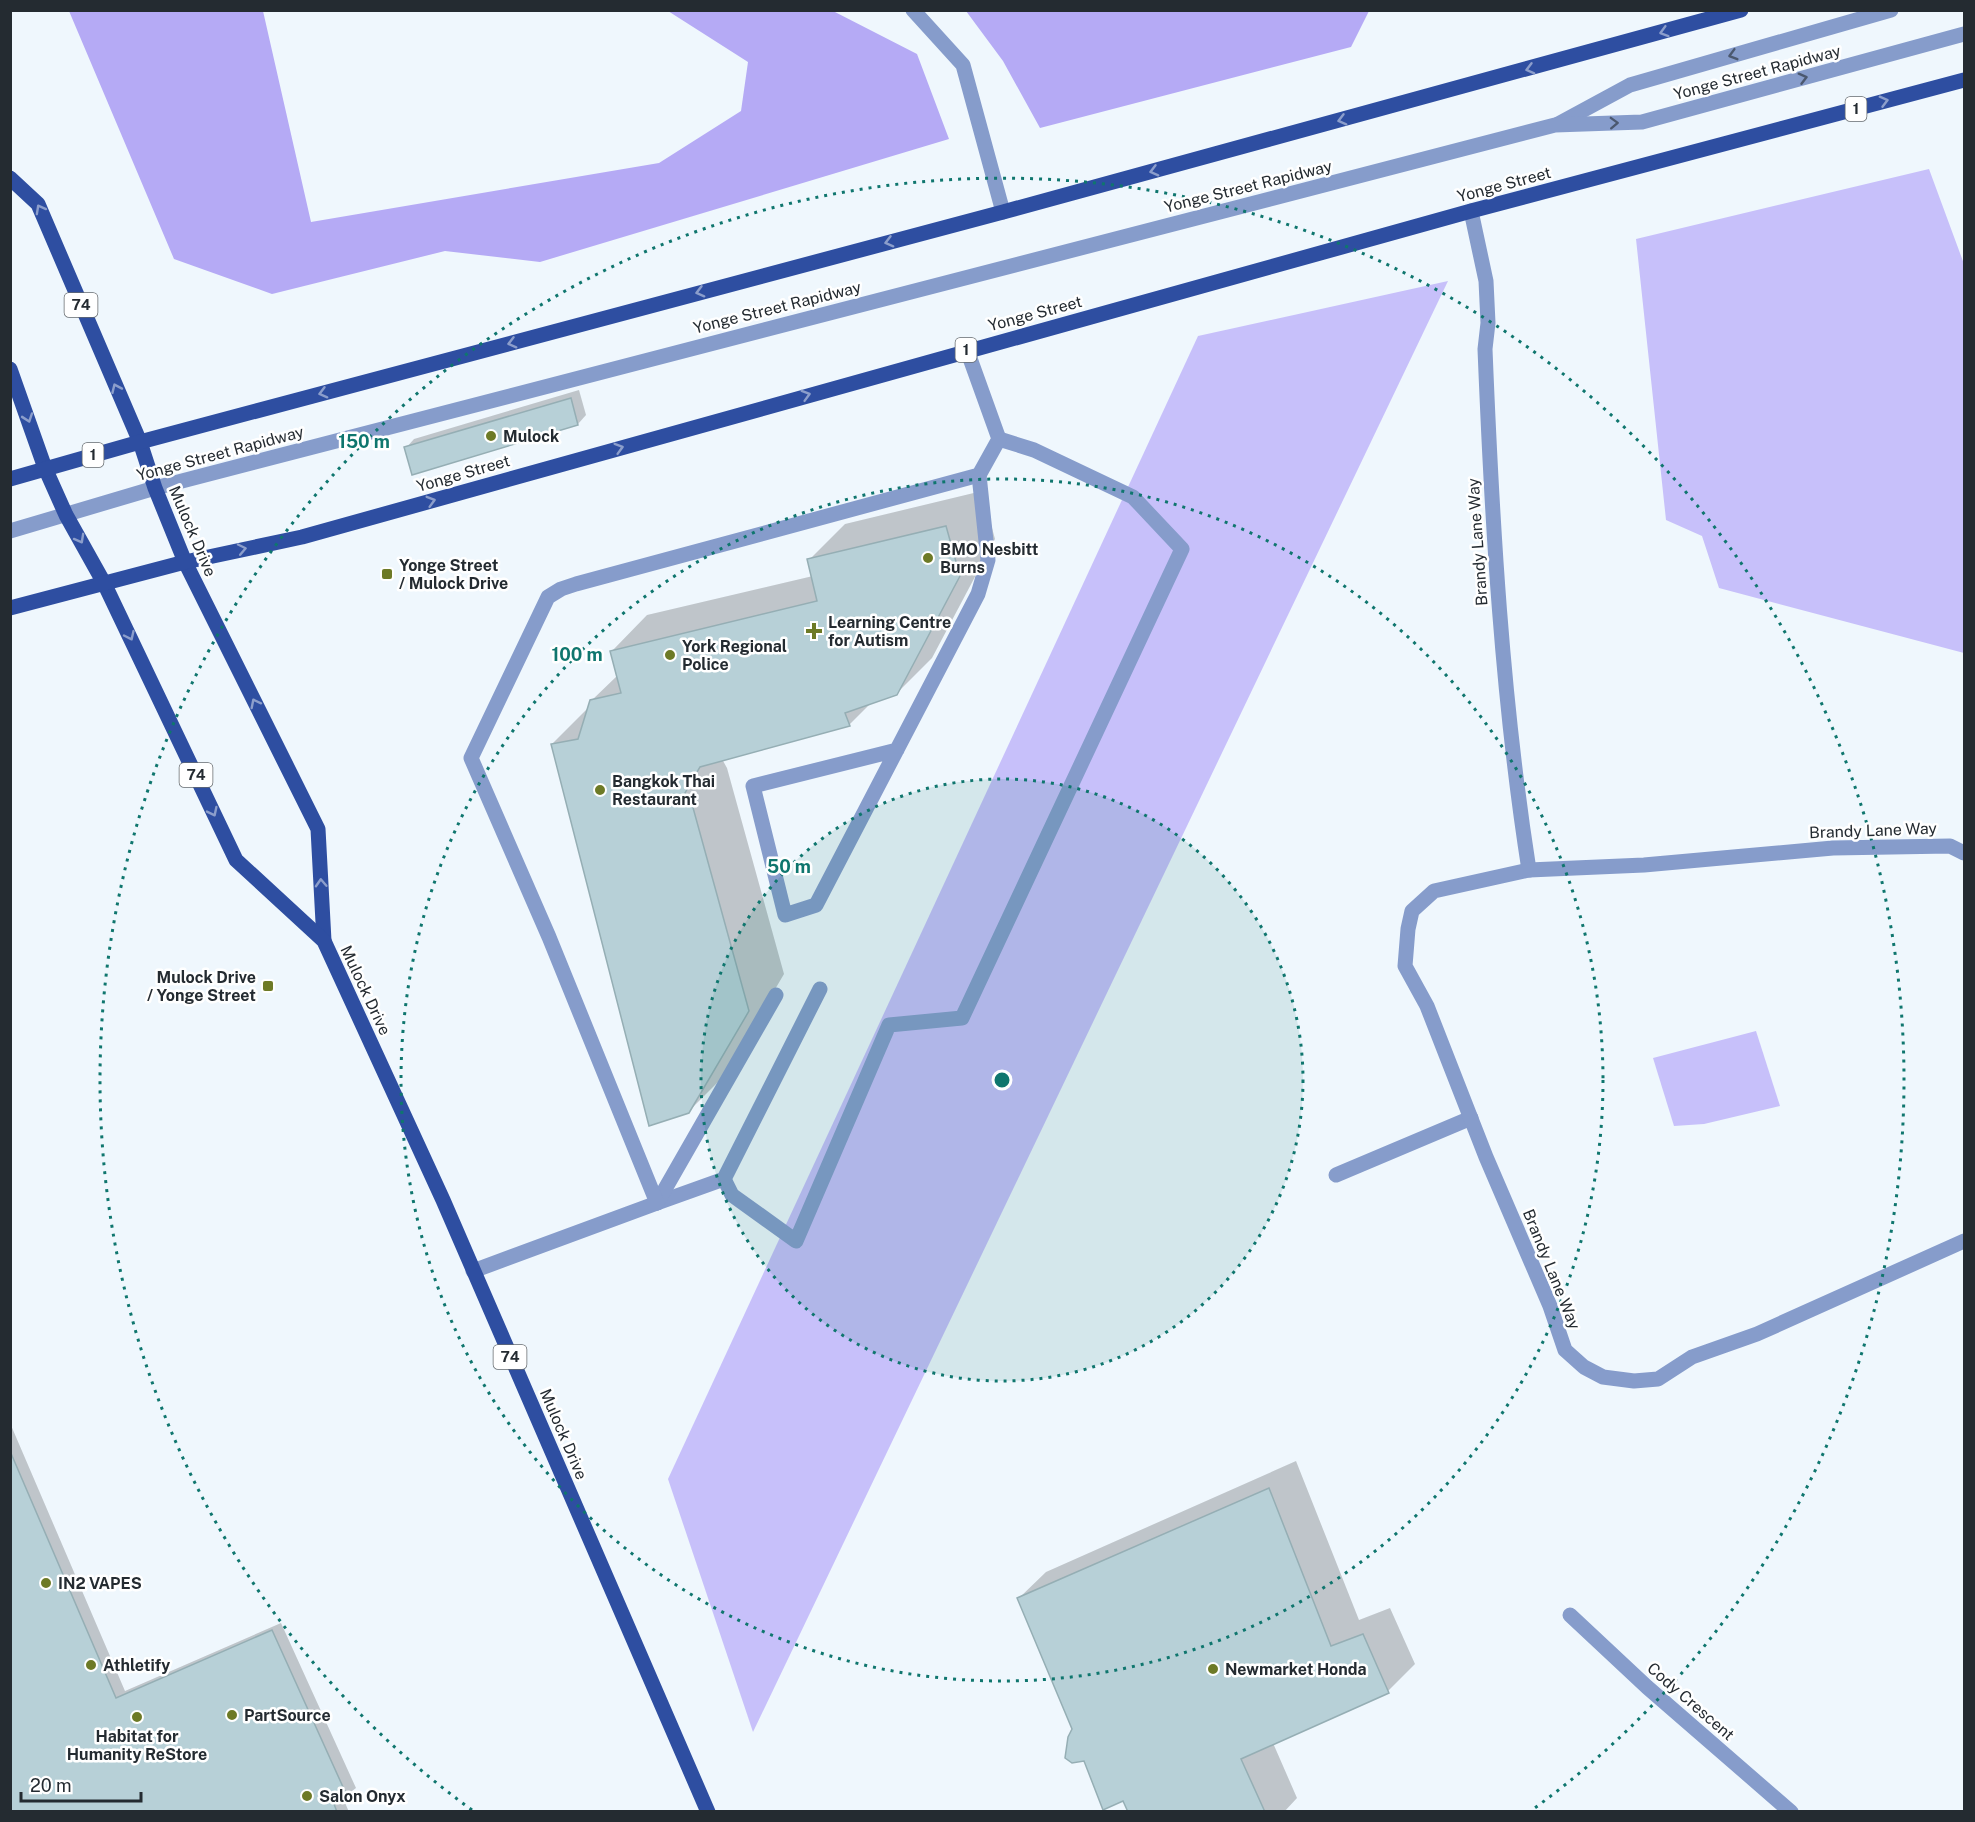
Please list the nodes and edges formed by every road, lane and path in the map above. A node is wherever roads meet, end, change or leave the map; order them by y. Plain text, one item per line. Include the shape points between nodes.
1 (913, 10) edge
2 (1741, 10) edge
3 (1891, 10) edge
4 (1965, 34) edge
5 (1965, 80) edge
6 (1555, 125) junction
7 (10, 178) edge
8 (1471, 211) junction
9 (1003, 212) junction
10 (967, 350) junction
11 (10, 369) edge
12 (999, 439) junction
13 (140, 442) junction
14 (45, 468) junction
15 (979, 475) junction
16 (10, 479) edge
17 (155, 488) junction
18 (66, 515) junction
19 (10, 531) edge
20 (185, 561) junction
21 (105, 583) junction
22 (10, 608) edge
23 (897, 750) junction
24 (1965, 854) edge
25 (1529, 870) junction
26 (324, 941) junction
27 (820, 989) dead end
28 (776, 995) dead end
29 (1471, 1118) junction
30 (1336, 1175) dead end
31 (724, 1179) junction
32 (657, 1203) junction
33 (1965, 1241) edge
34 (473, 1271) junction
35 (1570, 1615) dead end
36 (708, 1812) edge
37 (1791, 1812) edge

1 - 9 street via 963,65
2 -> 9 main road, 1
3 -> 6 street, Yonge Street Rapidway via 1630,85
6 -> 4 street, Yonge Street Rapidway via 1641,123
8 -> 5 main road, Yonge Street / 1
6 - 17 street, Yonge Street Rapidway
13 -> 7 main road, Mulock Drive / 74 via 38,204
8 - 10 main road, Yonge Street / 1
8 - 25 street, Brandy Lane Way via 1486,281 1492,526 1517,795
9 -> 13 main road, 1
10 - 12 street
20 -> 10 main road, Yonge Street / 1 via 302,537
11 -> 14 main road, Mulock Drive / 74
12 - 15 street
12 - 31 street via 1034,450 1133,497 1182,549 962,1018 889,1025 796,1241 732,1195
13 - 14 main road, 1
13 - 17 main road, Mulock Drive / 74
14 - 16 main road, 1
14 - 18 main road, Mulock Drive / 74
15 - 23 street via 988,560 978,594
15 - 32 street via 561,589 548,597 471,758
17 - 18 street, Yonge Street Rapidway
17 - 20 main road, Mulock Drive / 74
18 - 19 street, Yonge Street Rapidway
18 -> 21 main road, Mulock Drive / 74
20 - 21 main road, Yonge Street / 1
26 -> 20 main road, Mulock Drive / 74 via 318,829
21 - 22 main road, Yonge Street / 1
21 -> 26 main road, Mulock Drive / 74 via 236,860
23 - 23 street via 816,905 785,915 753,786
24 - 25 street, Brandy Lane Way via 1950,846 1833,848 1644,865
25 - 29 street, Brandy Lane Way via 1434,891 1412,911 1405,966 1427,1006
26 - 34 main road, Mulock Drive / 74
27 - 31 street
28 - 32 street
29 - 30 street
29 - 33 street, Brandy Lane Way via 1565,1350 1584,1367 1604,1377 1658,1379 1692,1357 1757,1334
31 - 32 street
32 - 34 street
34 - 36 main road, Mulock Drive / 74
35 - 37 street, Cody Crescent

